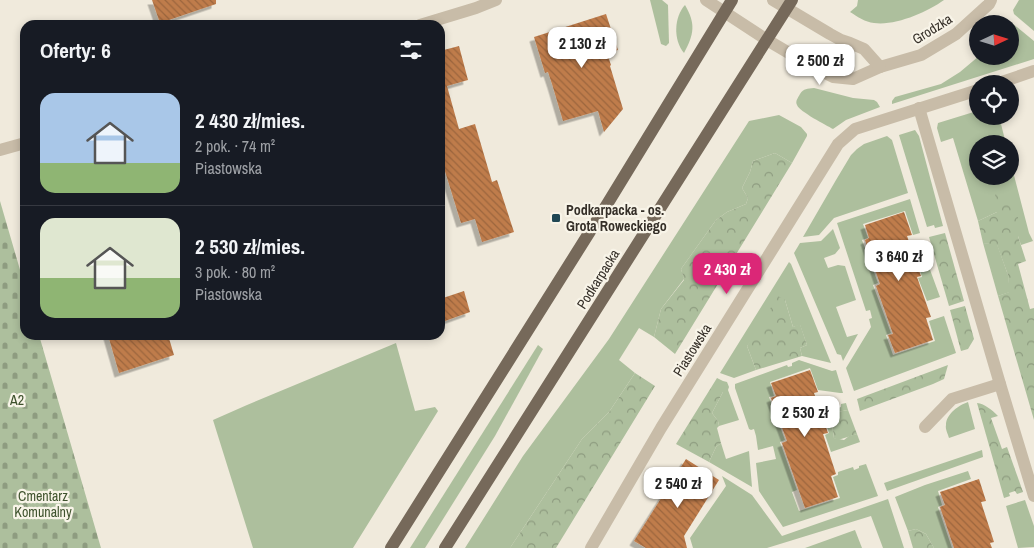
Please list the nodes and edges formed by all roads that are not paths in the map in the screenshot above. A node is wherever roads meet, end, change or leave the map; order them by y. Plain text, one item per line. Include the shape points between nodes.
1 (496, 0) edge
2 (706, 0) edge
3 (732, 0) edge
4 (773, 0) edge
5 (991, 0) edge
6 (474, 4) edge
7 (790, 4) edge
8 (725, 12) junction
9 (433, 20) edge
10 (767, 40) junction
11 (880, 67) junction
12 (1034, 71) edge
13 (1019, 76) edge
14 (969, 93) edge
15 (919, 108) junction
16 (20, 144) edge
17 (0, 150) edge
18 (1000, 384) junction
19 (925, 428) dead end
20 (1030, 474) edge
21 (1034, 496) edge
22 (391, 548) edge
23 (445, 548) edge
24 (591, 548) edge

1 - 6 street
2 - 8 street, Grodzka
3 - 8 main road
4 - 7 street
5 - 11 street, Grodzka via 956,34 921,55
6 - 9 street
7 - 10 main road, Podkarpacka
7 - 11 street via 830,34 864,49
8 - 10 street, Grodzka
8 - 22 main road
10 - 11 street, Grodzka via 833,77 854,79
10 - 23 main road, Podkarpacka
12 - 13 street
14 - 15 street
15 - 18 street
15 - 24 street, Piastowska via 855,129 838,144 666,420
16 - 17 street
18 - 19 street via 952,399
18 - 20 street
20 - 21 street

